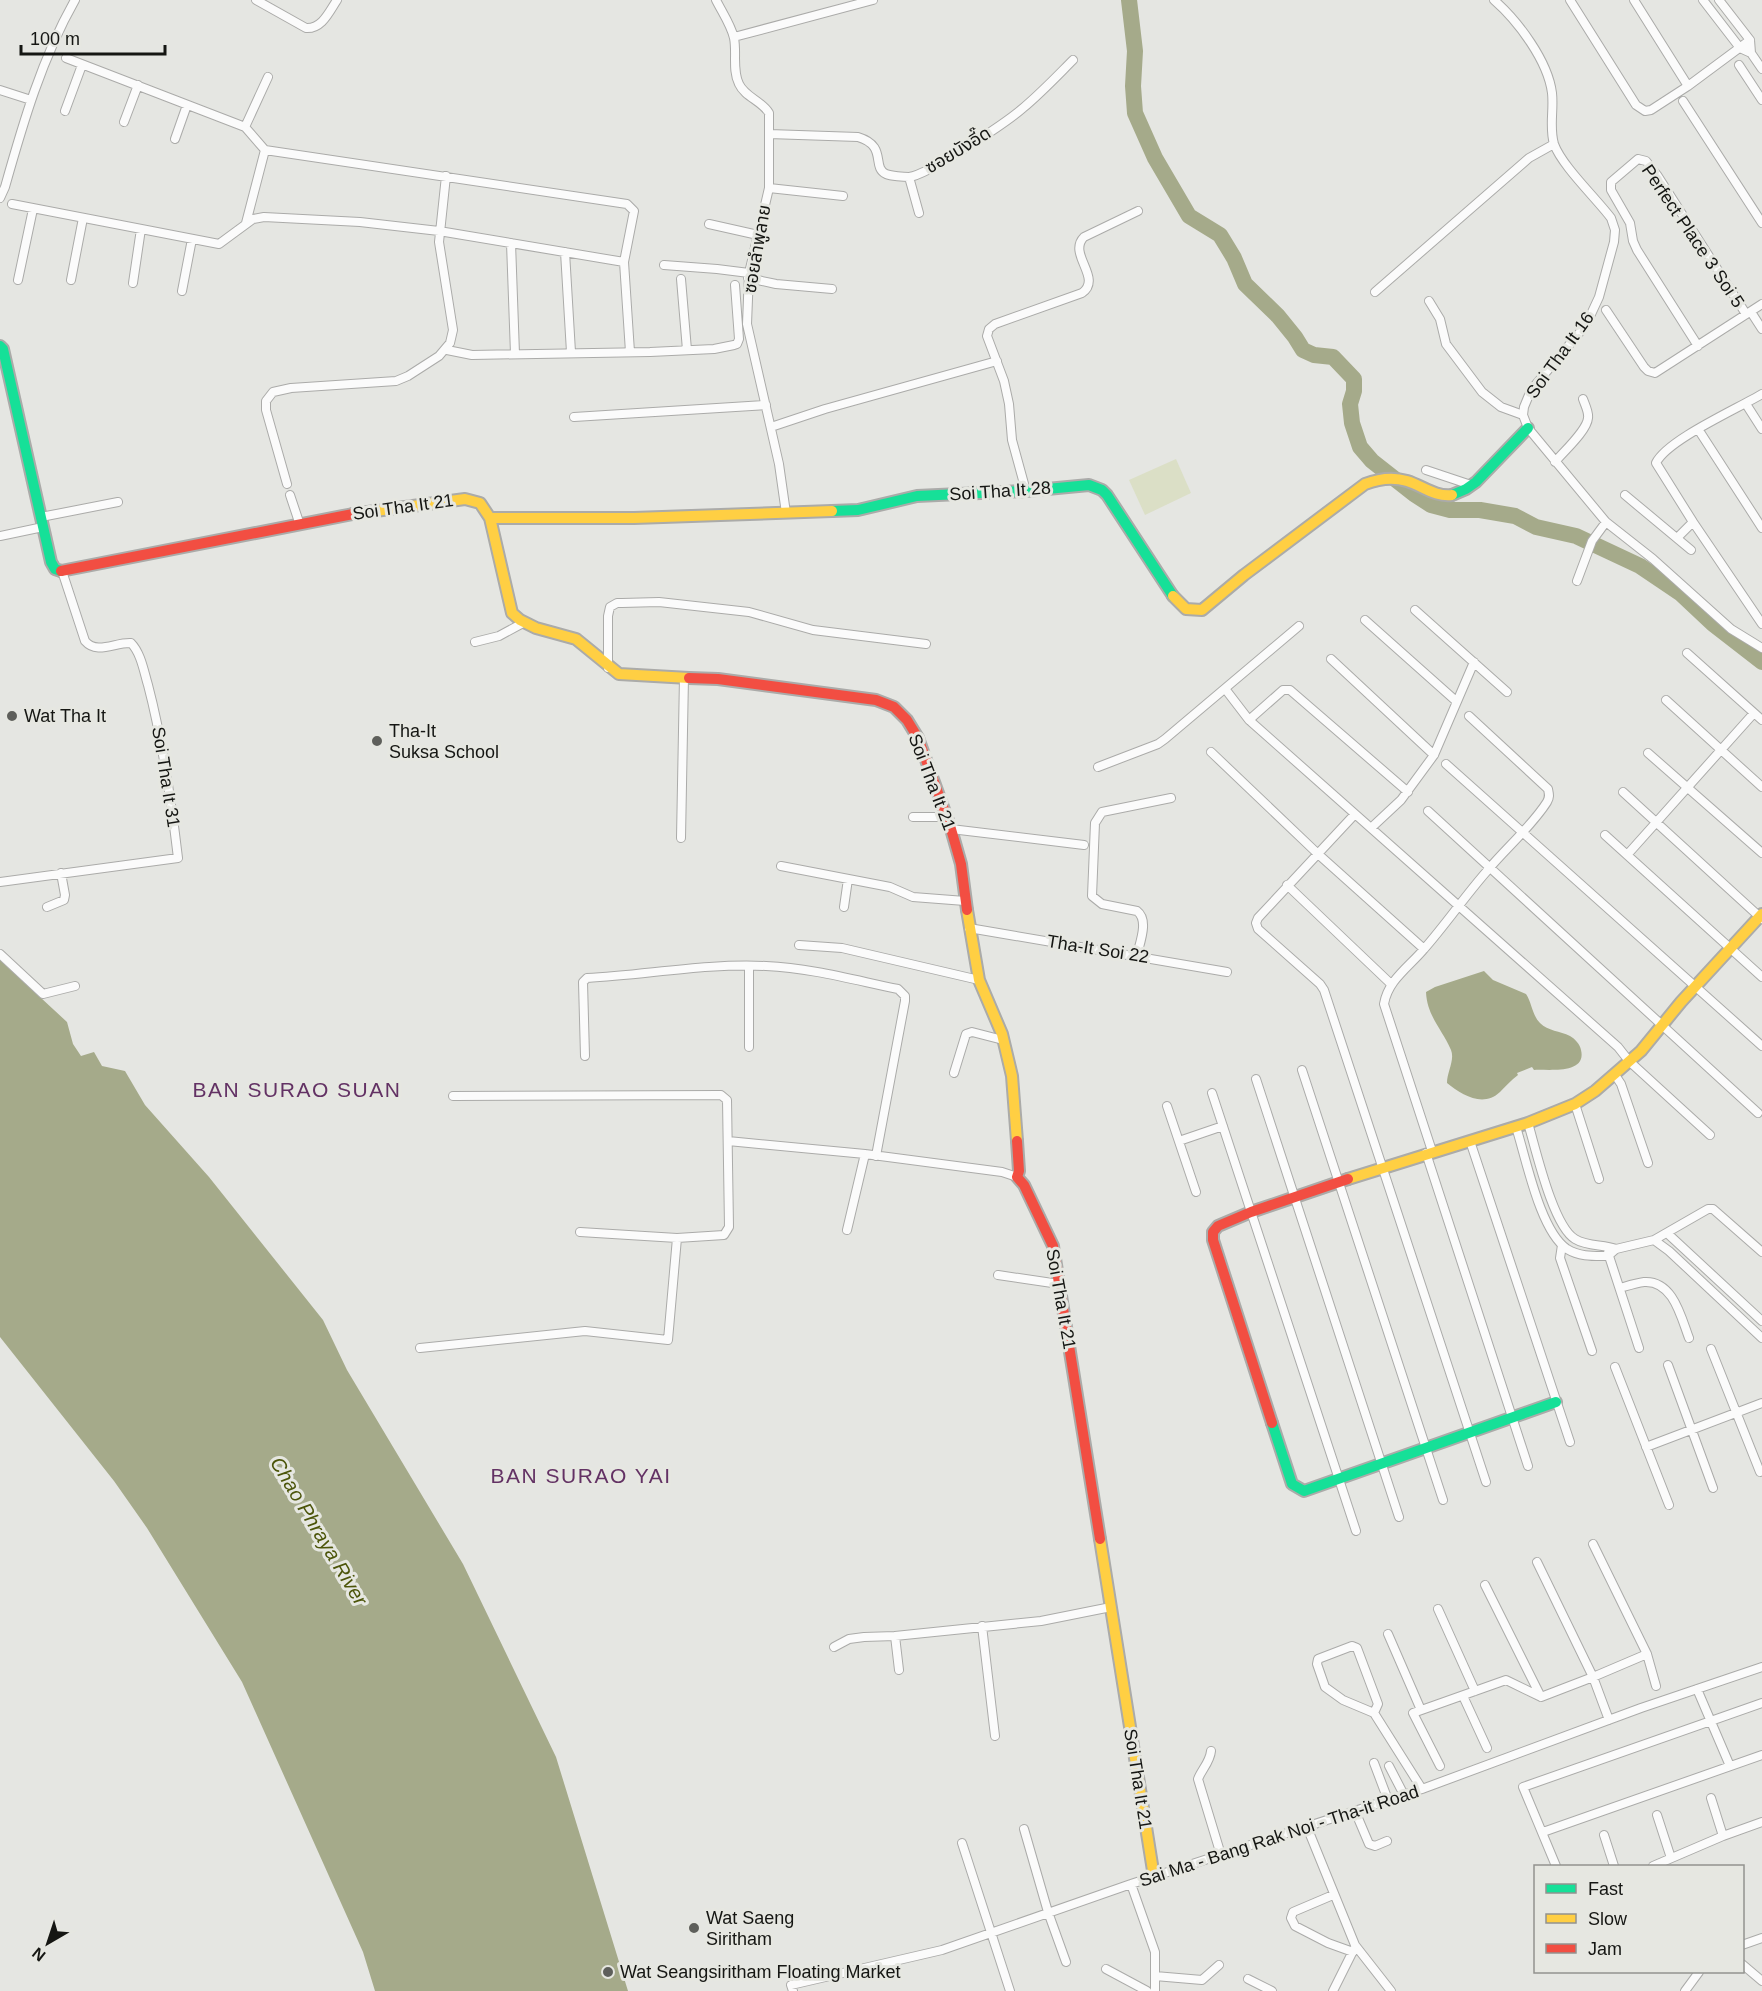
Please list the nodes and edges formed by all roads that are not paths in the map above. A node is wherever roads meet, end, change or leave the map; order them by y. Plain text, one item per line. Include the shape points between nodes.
1 (75, 0) edge
2 (256, 0) edge
3 (337, 0) edge
4 (716, 0) edge
5 (873, 0) edge
6 (1494, 0) edge
7 (1570, 0) edge
8 (1634, 0) edge
9 (1703, 0) edge
10 (1719, 0) edge
11 (734, 37) junction
12 (1750, 39) junction
13 (1740, 48) junction
14 (1762, 52) edge
15 (1753, 56) junction
16 (66, 58) dead end
17 (1073, 60) dead end
18 (82, 65) junction
19 (1739, 65) dead end
20 (1762, 69) edge
21 (268, 76) dead end
22 (138, 85) junction
23 (1688, 86) junction
24 (0, 90) edge
25 (31, 100) junction
26 (1762, 100) edge
27 (1683, 101) dead end
28 (187, 105) junction
29 (65, 111) dead end
30 (124, 122) dead end
31 (245, 127) junction
32 (769, 134) junction
33 (175, 139) dead end
34 (1554, 144) junction
35 (266, 150) junction
36 (446, 176) junction
37 (909, 177) junction
38 (769, 188) junction
39 (843, 196) dead end
40 (0, 198) edge
41 (12, 204) dead end
42 (33, 209) junction
43 (1138, 211) dead end
44 (919, 213) dead end
45 (83, 218) junction
46 (1762, 222) edge
47 (246, 223) junction
48 (709, 224) dead end
49 (141, 229) junction
50 (440, 231) junction
51 (758, 235) junction
52 (192, 238) junction
53 (511, 243) junction
54 (565, 252) junction
55 (624, 262) junction
56 (664, 265) dead end
57 (748, 276) junction
58 (681, 279) dead end
59 (18, 280) dead end
60 (71, 280) dead end
61 (133, 283) dead end
62 (735, 285) dead end
63 (832, 289) dead end
64 (182, 291) dead end
65 (1375, 292) dead end
66 (1429, 301) dead end
67 (1762, 304) edge
68 (1606, 310) dead end
69 (1748, 313) junction
70 (1762, 329) edge
71 (0, 346) edge
72 (1698, 346) junction
73 (447, 350) junction
74 (687, 350) junction
75 (572, 352) junction
76 (630, 352) junction
77 (515, 354) junction
78 (997, 361) junction
79 (1762, 394) edge
80 (1583, 399) dead end
81 (1746, 404) junction
82 (766, 405) junction
83 (1523, 415) junction
84 (574, 417) dead end
85 (771, 427) junction
86 (1528, 428) junction
87 (1698, 429) junction
88 (1762, 429) edge
89 (1555, 462) junction
90 (1426, 470) dead end
91 (287, 484) dead end
92 (1471, 485) junction
93 (1026, 491) junction
94 (290, 495) dead end
95 (1625, 495) dead end
96 (118, 502) dead end
97 (786, 513) junction
98 (490, 518) junction
99 (42, 522) junction
100 (1606, 522) junction
101 (1693, 522) junction
102 (300, 525) junction
103 (1762, 528) edge
104 (0, 536) edge
105 (1677, 538) junction
106 (1691, 550) dead end
107 (62, 571) junction
108 (1577, 582) dead end
109 (1415, 610) dead end
110 (1365, 620) dead end
111 (523, 623) junction
112 (1762, 624) edge
113 (1299, 626) dead end
114 (475, 642) dead end
115 (926, 644) dead end
116 (1762, 648) edge
117 (1688, 653) dead end
118 (1331, 659) dead end
119 (1474, 662) junction
120 (608, 668) junction
121 (684, 677) junction
122 (1226, 690) junction
123 (1507, 692) dead end
124 (1666, 699) dead end
125 (1456, 701) junction
126 (1755, 713) junction
127 (1469, 716) dead end
128 (1249, 720) junction
129 (1762, 720) edge
130 (1721, 750) junction
131 (1211, 752) dead end
132 (1648, 753) dead end
133 (1434, 755) junction
134 (1446, 764) dead end
135 (1098, 767) dead end
136 (1762, 787) edge
137 (1688, 788) junction
138 (1408, 792) junction
139 (1623, 792) dead end
140 (1171, 798) dead end
141 (1428, 811) dead end
142 (1355, 814) junction
143 (913, 817) dead end
144 (947, 817) junction
145 (1656, 822) junction
146 (1371, 828) junction
147 (951, 829) junction
148 (1522, 831) junction
149 (1605, 835) dead end
150 (681, 838) dead end
151 (1084, 845) dead end
152 (1318, 854) junction
153 (1762, 854) edge
154 (1627, 855) junction
155 (781, 866) dead end
156 (1489, 868) junction
157 (61, 873) junction
158 (848, 879) junction
159 (0, 882) edge
160 (1287, 885) junction
161 (965, 901) junction
162 (1458, 905) junction
163 (47, 907) dead end
164 (844, 907) dead end
165 (1761, 916) edge
166 (969, 928) junction
167 (800, 945) dead end
168 (1730, 948) junction
169 (1424, 949) junction
170 (0, 954) edge
171 (1137, 956) junction
172 (749, 966) junction
173 (1227, 972) dead end
174 (1762, 977) edge
175 (979, 980) junction
176 (1391, 984) junction
177 (75, 986) dead end
178 (1696, 987) junction
179 (1663, 1024) junction
180 (1004, 1040) junction
181 (1762, 1046) edge
182 (749, 1047) dead end
183 (585, 1056) dead end
184 (1629, 1061) junction
185 (1302, 1070) dead end
186 (954, 1073) dead end
187 (1615, 1075) junction
188 (1256, 1079) dead end
189 (1212, 1094) dead end
190 (453, 1096) dead end
191 (1575, 1104) junction
192 (1167, 1106) dead end
193 (1758, 1113) dead end
194 (1528, 1123) junction
195 (1223, 1126) junction
196 (1516, 1126) junction
197 (1710, 1135) dead end
198 (728, 1141) junction
199 (1179, 1141) junction
200 (1470, 1141) junction
201 (1429, 1152) junction
202 (865, 1154) junction
203 (876, 1156) junction
204 (1648, 1164) dead end
205 (1382, 1167) junction
206 (1017, 1177) junction
207 (1599, 1179) dead end
208 (1338, 1182) junction
209 (1196, 1192) dead end
210 (1294, 1197) junction
211 (1251, 1212) junction
212 (847, 1230) dead end
213 (580, 1232) dead end
214 (1667, 1233) junction
215 (677, 1238) junction
216 (1654, 1240) junction
217 (1562, 1245) junction
218 (1607, 1246) junction
219 (1616, 1249) junction
220 (1762, 1252) edge
221 (1608, 1256) junction
222 (999, 1275) dead end
223 (1059, 1284) junction
224 (1723, 1284) junction
225 (1620, 1288) junction
226 (1714, 1294) junction
227 (1762, 1321) edge
228 (1689, 1338) dead end
229 (1762, 1338) edge
230 (420, 1348) dead end
231 (1640, 1348) dead end
232 (1711, 1349) dead end
233 (1592, 1351) dead end
234 (1668, 1365) dead end
235 (1615, 1367) dead end
236 (1556, 1402) junction
237 (1762, 1403) edge
238 (1737, 1413) junction
239 (1512, 1417) junction
240 (1692, 1430) junction
241 (1469, 1432) junction
242 (1570, 1442) dead end
243 (1426, 1447) junction
244 (1646, 1447) junction
245 (1382, 1462) junction
246 (1528, 1466) dead end
247 (1760, 1472) dead end
248 (1338, 1477) junction
249 (1486, 1482) dead end
250 (1713, 1488) dead end
251 (1443, 1500) dead end
252 (1669, 1505) dead end
253 (1400, 1517) dead end
254 (1356, 1531) dead end
255 (1593, 1544) dead end
256 (1537, 1562) dead end
257 (1485, 1585) dead end
258 (1111, 1607) junction
259 (1438, 1608) dead end
260 (982, 1626) junction
261 (1388, 1634) dead end
262 (895, 1636) junction
263 (834, 1647) dead end
264 (1647, 1654) junction
265 (1762, 1667) edge
266 (899, 1670) dead end
267 (1593, 1677) junction
268 (1656, 1686) dead end
269 (1697, 1689) junction
270 (1475, 1691) junction
271 (1462, 1696) junction
272 (1540, 1696) junction
273 (1762, 1703) edge
274 (1421, 1710) junction
275 (1374, 1713) junction
276 (1609, 1720) junction
277 (1711, 1721) junction
278 (995, 1737) dead end
279 (1487, 1748) dead end
280 (1210, 1751) dead end
281 (1762, 1755) edge
282 (1374, 1763) dead end
283 (1389, 1766) dead end
284 (1440, 1766) dead end
285 (1730, 1766) junction
286 (1422, 1789) junction
287 (1404, 1794) junction
288 (1711, 1798) dead end
289 (1388, 1800) junction
290 (1355, 1811) junction
291 (1657, 1815) dead end
292 (1762, 1822) edge
293 (1307, 1827) junction
294 (1024, 1829) dead end
295 (1544, 1832) junction
296 (1604, 1835) dead end
297 (1724, 1836) junction
298 (1388, 1841) dead end
299 (962, 1843) dead end
300 (1221, 1855) junction
301 (1671, 1858) junction
302 (1556, 1865) edge
303 (1614, 1865) edge
304 (1655, 1865) edge
305 (1154, 1877) junction
306 (1131, 1884) junction
307 (1334, 1895) junction
308 (1048, 1912) junction
309 (990, 1934) junction
310 (1762, 1938) edge
311 (1744, 1944) edge
312 (1354, 1948) junction
313 (1066, 1962) dead end
314 (1219, 1965) dead end
315 (1744, 1965) edge
316 (1106, 1968) dead end
317 (1698, 1973) edge
318 (1155, 1976) junction
319 (1248, 1979) dead end
320 (1762, 1981) edge
321 (792, 1988) edge
322 (1010, 1991) edge
323 (1148, 1991) edge
324 (1155, 1991) edge
325 (1272, 1991) edge
326 (1333, 1991) edge
327 (1391, 1991) edge
328 (1685, 1991) edge

1 - 25 street
2 - 3 street via 306,28 314,28 323,21
4 - 11 street, ซอยลำพูลาย
5 - 11 street
6 - 34 street, Soi Tha It 16 via 1517,23 1547,76
7 - 23 street via 1640,108 1651,110
8 - 23 street
9 - 13 street
10 - 12 street
11 - 32 street, ซอยลำพูลาย via 736,76 743,90 770,112
12 - 13 street
12 - 15 street
13 - 15 street
13 - 23 street
14 - 15 street
15 - 20 street
16 - 18 street
17 - 37 street, ซอยบังอี๊ด via 1022,109 933,168
18 - 22 street
18 - 29 street
19 - 26 street
21 - 31 street
22 - 28 street
22 - 30 street
24 - 25 street
25 - 40 street
27 - 46 street
28 - 31 street
28 - 33 street
31 - 35 street
32 - 37 street, ซอยบังอี๊ด via 858,137 870,141 885,173
32 - 38 street, ซอยลำพูลาย
34 - 65 street via 1529,158
34 - 83 street, Soi Tha It 16 via 1611,218 1615,230 1593,311 1575,339 1531,390
35 - 36 street
35 - 47 street
36 - 50 street
36 - 55 street via 627,204 634,211
37 - 44 street
38 - 39 street
38 - 51 street, ซอยลำพูลาย
41 - 42 street
42 - 45 street
42 - 59 street
43 - 78 street via 1079,242 1090,282 1088,289 989,329 987,336
45 - 49 street
45 - 60 street
47 - 50 street via 264,217
47 - 52 street via 219,244
48 - 51 street
49 - 52 street
49 - 61 street
50 - 53 street
50 - 73 street via 453,330
51 - 57 street, ซอยลำพูลาย
52 - 64 street
53 - 54 street
53 - 77 street
54 - 55 street
54 - 75 street
55 - 76 street
56 - 57 street via 717,268
57 - 63 street via 776,284
57 - 82 street, ซอยลำพูลาย via 747,324
58 - 74 street
62 - 74 street via 737,344
66 - 83 street via 1440,319 1446,344 1482,392 1501,407
67 - 69 street
68 - 72 street via 1648,371 1655,373
69 - 70 street, Perfect Place 3 Soi 5
69 - 72 street
69 - 72 street, Perfect Place 3 Soi 5 via 1657,175 1640,158 1619,173 1611,182 1611,190 1628,216 1637,250
71 - 99 street
73 - 77 street via 472,356
73 - 91 street via 396,381 273,392 266,401 266,410
74 - 76 street
75 - 76 street
75 - 77 street
78 - 85 street
78 - 93 street
79 - 81 street
80 - 89 street via 1587,422
81 - 87 street
81 - 88 street
82 - 84 street
82 - 85 street, ซอยลำพูลาย
83 - 86 street, Soi Tha It 16
85 - 97 street, ซอยลำพูลาย
86 - 89 street, Soi Tha It 16
86 - 92 street
87 - 101 street via 1664,452 1656,463
87 - 103 street
89 - 100 street, Soi Tha It 16
90 - 92 street
92 - 93 street, Soi Tha It 28 via 1444,496 1403,480 1371,481 1351,492 1202,610 1193,611 1180,604 1170,591 1102,490 1089,485
93 - 97 street, Soi Tha It 28 via 917,496 858,510
94 - 102 street
95 - 105 street
96 - 99 street
97 - 98 street, Soi Tha It 28
98 - 102 street, Soi Tha It 21 via 480,502 465,499
98 - 111 street via 512,613
99 - 104 street
99 - 107 street via 51,562
100 - 108 street via 1592,541
100 - 116 street, Soi Tha It 16 via 1731,629
101 - 105 street
101 - 112 street
102 - 107 street, Soi Tha It 21
105 - 106 street
107 - 157 street, Soi Tha It 31 via 90,646 95,649 131,643 135,647 167,770 178,858
109 - 119 street
110 - 125 street
111 - 114 street via 499,636
111 - 120 street via 575,638
113 - 122 street
115 - 120 street via 813,630 749,612 659,602 616,603 610,607 608,616
117 - 126 street
118 - 133 street
119 - 123 street
119 - 125 street
120 - 121 street, Soi Tha It 21 via 619,674
121 - 144 street, Soi Tha It 21 via 876,700 894,707 918,738
121 - 150 street
122 - 128 street
122 - 135 street via 1158,744
124 - 130 street
125 - 133 street
126 - 129 street
126 - 130 street
127 - 148 street via 1548,789 1547,802
128 - 138 street via 1283,690 1290,690
128 - 142 street
130 - 136 street
130 - 137 street
131 - 152 street
132 - 137 street
133 - 138 street
134 - 148 street
137 - 145 street
137 - 153 street
138 - 146 street
139 - 145 street
140 - 171 street via 1102,812 1095,823 1092,896 1102,904 1141,914
141 - 156 street
142 - 146 street
142 - 152 street
143 - 144 street
144 - 147 street, Soi Tha It 21
145 - 154 street
145 - 165 street
146 - 162 street
147 - 151 street
147 - 161 street, Soi Tha It 21 via 961,864
148 - 156 street
148 - 178 street
149 - 154 street
152 - 160 street
152 - 169 street
154 - 168 street
155 - 158 street
156 - 162 street
156 - 179 street
157 - 159 street, Soi Tha It 31
157 - 163 street via 64,900
158 - 161 street via 890,887 913,897
158 - 164 street
160 - 176 street
160 - 205 street via 1258,918 1258,929 1324,990
161 - 166 street, Soi Tha It 21
162 - 169 street
162 - 184 street
165 - 168 street
166 - 171 street, Tha-It Soi 22
166 - 175 street, Soi Tha It 21
167 - 175 street via 842,948
168 - 174 street
168 - 178 street
169 - 176 street
170 - 177 street via 43,994
171 - 173 street, Tha-It Soi 22
172 - 182 street
172 - 183 street via 587,978 583,982
172 - 203 street via 805,969 898,989 904,996
175 - 180 street, Soi Tha It 21
176 - 201 street via 1384,1004
178 - 179 street
178 - 181 street
179 - 184 street
179 - 193 street
180 - 186 street via 966,1034
180 - 206 street, Soi Tha It 21 via 1012,1076
184 - 187 street
184 - 197 street
185 - 208 street
187 - 191 street
187 - 204 street
188 - 210 street
189 - 195 street
190 - 198 street via 721,1095 727,1100
191 - 194 street
191 - 207 street
192 - 199 street
194 - 196 street
194 - 218 street via 1562,1225 1576,1240
195 - 199 street
195 - 211 street
196 - 200 street
196 - 217 street via 1545,1219
198 - 202 street
198 - 215 street via 729,1227 724,1235
199 - 209 street
200 - 201 street
200 - 236 street
201 - 205 street
201 - 239 street
202 - 203 street
202 - 212 street
203 - 206 street
205 - 208 street
205 - 241 street
206 - 223 street, Soi Tha It 21 via 1053,1246
208 - 210 street
208 - 243 street
210 - 211 street
210 - 245 street
211 - 248 street
211 - 248 street via 1218,1226 1213,1240 1292,1484 1304,1491
213 - 215 street
214 - 216 street
214 - 220 street via 1713,1209
214 - 224 street
215 - 230 street via 668,1340 585,1331
216 - 219 street
216 - 226 street
217 - 221 street via 1582,1255
217 - 233 street via 1560,1258
218 - 219 street
218 - 221 street
219 - 221 street
221 - 225 street
222 - 223 street
223 - 258 street, Soi Tha It 21
224 - 226 street
224 - 227 street
225 - 228 street via 1645,1282 1666,1291 1673,1297
225 - 231 street
226 - 229 street
232 - 238 street
234 - 240 street
235 - 244 street
236 - 239 street
236 - 242 street
237 - 238 street
238 - 240 street
238 - 247 street
239 - 241 street
239 - 246 street
240 - 244 street
240 - 250 street
241 - 243 street
241 - 249 street
243 - 245 street
243 - 251 street
244 - 252 street
245 - 248 street
245 - 253 street
248 - 254 street
255 - 264 street
256 - 267 street
257 - 272 street
258 - 260 street via 1041,1621
258 - 305 street, Soi Tha It 21
259 - 270 street
260 - 262 street
260 - 278 street
261 - 274 street
262 - 263 street via 849,1639
262 - 266 street
264 - 267 street
264 - 268 street
265 - 269 street, Sai Ma - Bang Rak Noi - Tha-it Road
267 - 272 street
267 - 276 street
269 - 276 street, Sai Ma - Bang Rak Noi - Tha-it Road
269 - 277 street
270 - 271 street
270 - 272 street via 1506,1680
271 - 274 street
271 - 279 street
273 - 277 street
274 - 284 street via 1413,1713
275 - 275 street via 1343,1700 1325,1687 1318,1659 1352,1646 1357,1648 1378,1704
275 - 286 street
276 - 286 street, Sai Ma - Bang Rak Noi - Tha-it Road
277 - 285 street
277 - 295 street via 1523,1787
280 - 300 street via 1210,1760 1198,1779
281 - 285 street
282 - 289 street
283 - 287 street
285 - 295 street
286 - 287 street, Sai Ma - Bang Rak Noi - Tha-it Road
287 - 289 street, Sai Ma - Bang Rak Noi - Tha-it Road
288 - 297 street
289 - 290 street, Sai Ma - Bang Rak Noi - Tha-it Road
290 - 293 street, Sai Ma - Bang Rak Noi - Tha-it Road
290 - 298 street via 1369,1844
291 - 301 street
292 - 297 street
293 - 300 street, Sai Ma - Bang Rak Noi - Tha-it Road
293 - 307 street
294 - 308 street
295 - 302 street
296 - 303 street
297 - 301 street
299 - 309 street
300 - 305 street, Sai Ma - Bang Rak Noi - Tha-it Road
301 - 304 street
305 - 306 street, Sai Ma - Bang Rak Noi - Tha-it Road
306 - 308 street, Sai Ma - Bang Rak Noi - Tha-it Road
306 - 318 street via 1155,1952
307 - 312 street
307 - 312 street via 1293,1912 1291,1918 1295,1926 1328,1942
308 - 309 street, Sai Ma - Bang Rak Noi - Tha-it Road
308 - 313 street
309 - 321 street, Sai Ma - Bang Rak Noi - Tha-it Road
309 - 322 street
310 - 311 street
312 - 326 street
312 - 327 street
314 - 318 street via 1202,1980
315 - 320 street
316 - 323 street
317 - 328 street
318 - 324 street
319 - 325 street

